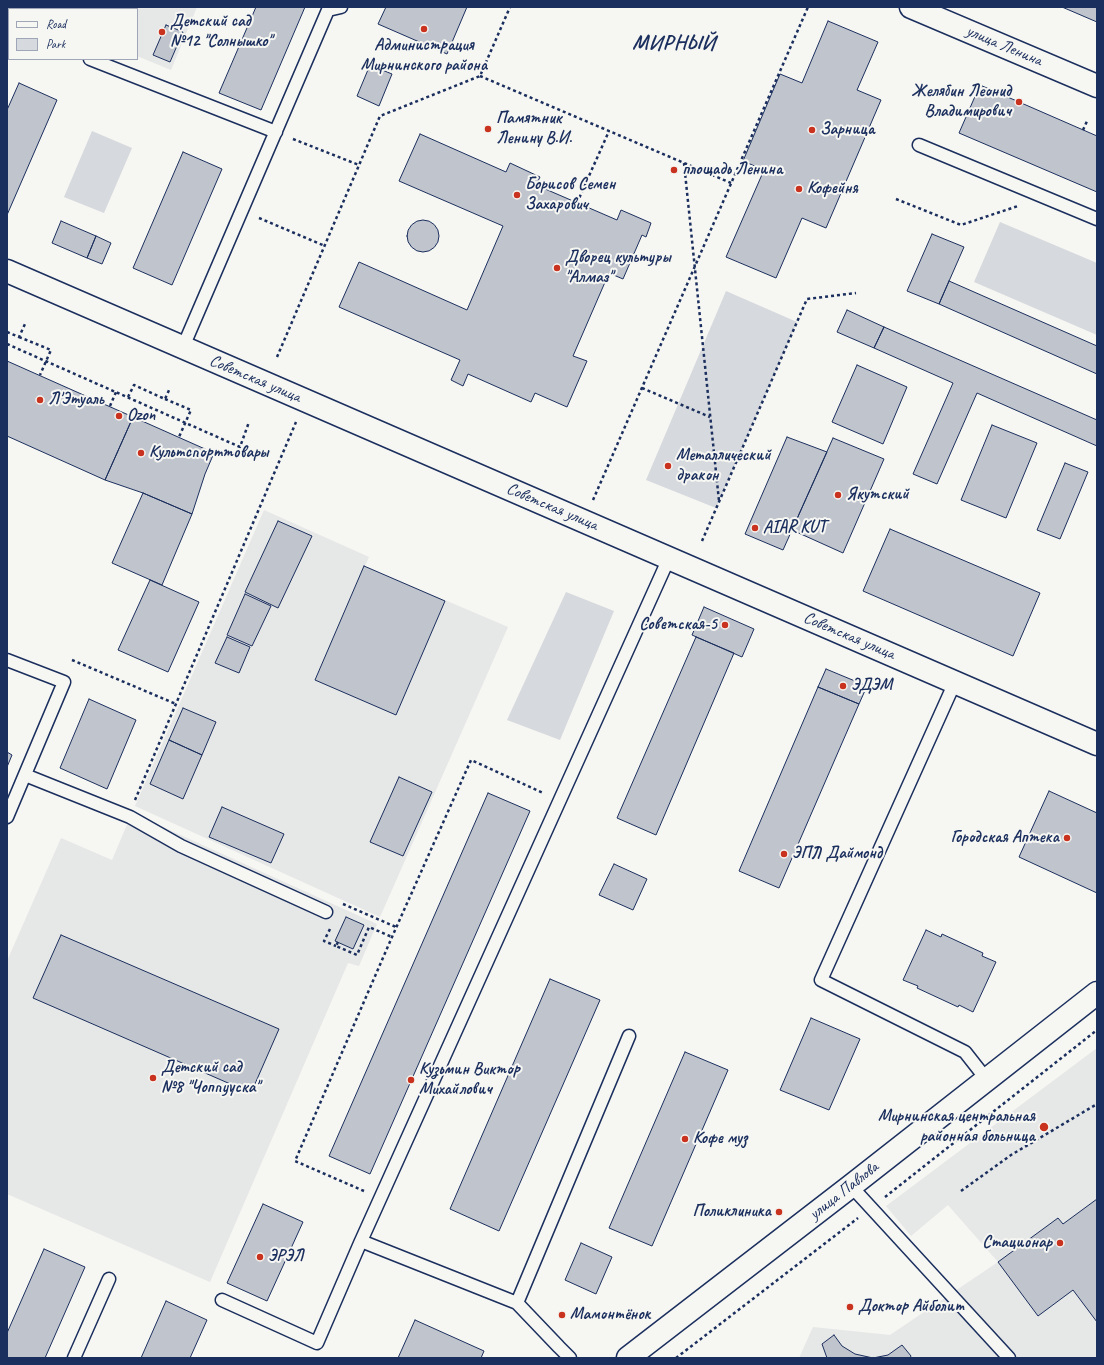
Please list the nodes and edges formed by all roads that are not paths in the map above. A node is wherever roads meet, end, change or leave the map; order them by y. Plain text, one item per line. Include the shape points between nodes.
1 (341, 7) edge
2 (911, 7) edge
3 (93, 60) edge
4 (1096, 83) edge
5 (276, 132) junction
6 (919, 144) dead end
7 (1097, 219) edge
8 (7, 271) edge
9 (183, 348) junction
10 (669, 558) junction
11 (7, 660) edge
12 (955, 682) junction
13 (1097, 744) edge
14 (24, 775) junction
15 (7, 817) edge
16 (326, 912) dead end
17 (1097, 993) edge
18 (629, 1036) dead end
19 (987, 1080) junction
20 (851, 1186) junction
21 (361, 1241) junction
22 (109, 1279) dead end
23 (222, 1300) dead end
24 (517, 1303) junction
25 (74, 1358) edge
26 (570, 1358) edge
27 (628, 1358) edge
28 (1008, 1358) edge

1 - 5 lane via 328,10
2 - 4 street, улица Ленина
3 - 5 lane
5 - 9 lane
6 - 7 lane
8 - 9 street, Советская улица
9 - 10 street, Советская улица
10 - 12 street, Советская улица
10 - 21 lane
11 - 14 lane via 64,682
12 - 13 street, Советская улица
12 - 19 lane via 821,980 965,1052
14 - 15 lane
14 - 16 lane via 128,816 181,846
17 - 19 street, улица Павлова
18 - 24 lane
19 - 20 street, улица Павлова
20 - 27 street, улица Павлова
20 - 28 lane
21 - 23 lane via 317,1343
21 - 24 lane
22 - 25 lane
24 - 26 lane

